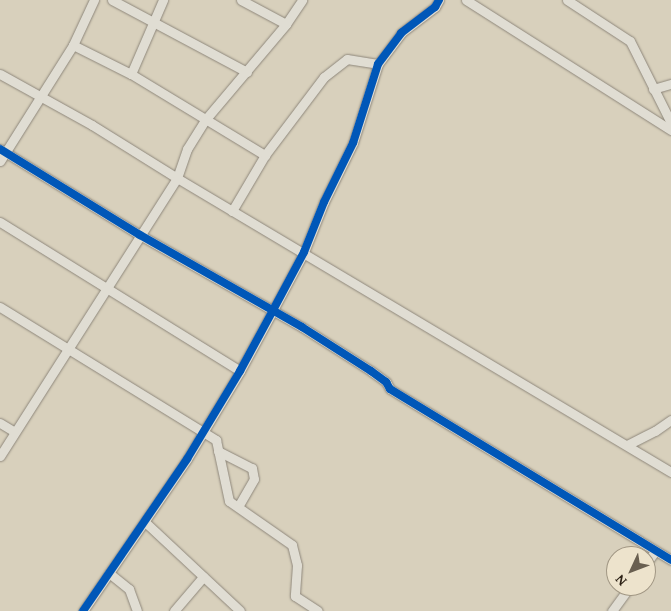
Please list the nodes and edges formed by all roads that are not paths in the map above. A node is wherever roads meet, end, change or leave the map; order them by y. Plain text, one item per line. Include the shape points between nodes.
1 (94, 0) edge
2 (112, 0) edge
3 (163, 0) edge
4 (241, 0) edge
5 (302, 0) edge
6 (439, 0) edge
7 (466, 0) edge
8 (567, 0) edge
9 (154, 22) junction
10 (286, 24) junction
11 (73, 44) junction
12 (378, 64) junction
13 (247, 72) junction
14 (0, 74) edge
15 (131, 74) junction
16 (671, 84) edge
17 (653, 89) junction
18 (40, 96) junction
19 (205, 120) junction
20 (671, 123) edge
21 (671, 130) edge
22 (3, 151) edge
23 (264, 155) junction
24 (0, 161) edge
25 (177, 178) junction
26 (232, 211) junction
27 (0, 222) edge
28 (140, 236) junction
29 (304, 252) junction
30 (106, 288) junction
31 (0, 307) edge
32 (272, 312) junction
33 (67, 350) junction
34 (240, 371) junction
35 (671, 420) edge
36 (0, 423) edge
37 (15, 432) junction
38 (204, 432) junction
39 (627, 445) junction
40 (218, 451) junction
41 (0, 456) edge
42 (671, 472) edge
43 (238, 507) junction
44 (145, 522) junction
45 (647, 546) edge
46 (656, 552) edge
47 (671, 560) edge
48 (109, 572) junction
49 (203, 577) junction
50 (623, 596) edge
51 (83, 611) edge
52 (137, 611) edge
53 (174, 611) edge
54 (240, 611) edge
55 (318, 611) edge
56 (612, 611) edge

1 - 11 street
2 - 9 street
3 - 9 street
4 - 10 street
5 - 10 street
6 - 12 street via 435,7 401,33
7 - 21 street
8 - 17 street via 630,41
9 - 13 street
9 - 15 street
10 - 13 street
11 - 15 street
11 - 18 street
12 - 23 street via 347,58 338,64 324,77
12 - 29 street via 353,143
13 - 19 street
14 - 18 street
15 - 19 street
16 - 17 street
17 - 20 street
18 - 22 street
18 - 25 street
19 - 23 street
19 - 25 street via 188,149
22 - 24 street
22 - 28 street
23 - 26 street
25 - 26 street
25 - 28 street
26 - 29 street
27 - 30 street
28 - 30 street
28 - 32 street
29 - 32 street
29 - 39 street
30 - 33 street
30 - 34 street
31 - 33 street
32 - 34 street
32 - 45 street via 302,327 371,371 390,389
33 - 37 street
33 - 38 street
34 - 38 street
35 - 39 street
36 - 37 street
37 - 41 street
38 - 40 street via 216,440
38 - 44 street
39 - 42 street
40 - 43 street via 229,501
40 - 43 street via 252,468 254,479
43 - 55 street via 292,545 297,565 295,596
44 - 48 street
44 - 49 street
46 - 47 street
48 - 51 street
48 - 52 street via 129,589
49 - 53 street
49 - 54 street
50 - 56 street

